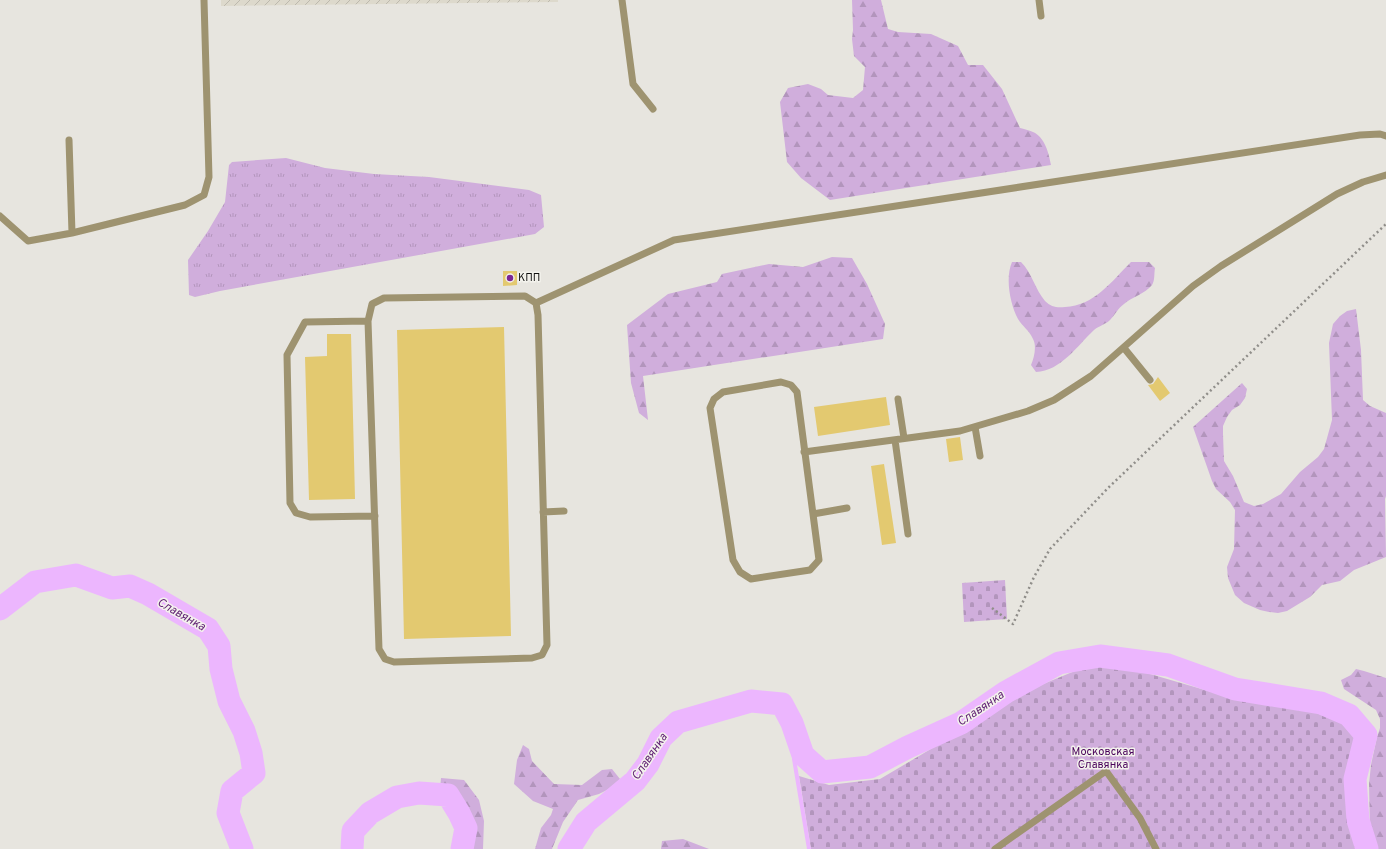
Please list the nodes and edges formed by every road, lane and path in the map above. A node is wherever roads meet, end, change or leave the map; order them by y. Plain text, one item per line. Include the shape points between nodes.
1 (204, 0) edge
2 (622, 0) edge
3 (1039, 0) edge
4 (1041, 16) dead end
5 (653, 109) dead end
6 (1386, 136) edge
7 (69, 140) dead end
8 (1386, 175) edge
9 (0, 216) edge
10 (1386, 224) edge
11 (72, 233) junction
12 (536, 303) junction
13 (368, 321) junction
14 (1124, 348) junction
15 (1150, 380) dead end
16 (898, 399) dead end
17 (975, 427) junction
18 (904, 438) junction
19 (895, 440) junction
20 (804, 452) junction
21 (980, 456) dead end
22 (847, 508) dead end
23 (564, 511) dead end
24 (543, 512) junction
25 (813, 514) junction
26 (376, 516) junction
27 (908, 534) dead end
28 (992, 608) dead end
29 (995, 849) edge
30 (1156, 849) edge

1 - 11 lane via 209,177 204,195 185,205
2 - 5 lane via 633,84
3 - 4 lane
6 - 12 lane via 1360,135 674,240
7 - 11 lane
8 - 14 lane via 1337,194 1222,266 1192,286
9 - 11 lane via 28,242
10 - 28 path via 1108,488 1050,549 1013,624
12 - 13 lane via 525,296 384,298 372,304
12 - 24 lane
13 - 26 lane
13 - 26 lane via 305,322 287,354 290,503 296,513 310,517
14 - 15 lane
14 - 17 lane via 1091,376 1054,400 1028,411
16 - 18 lane
17 - 18 lane
17 - 21 lane
18 - 19 lane
19 - 20 lane
19 - 27 lane
20 - 25 lane
20 - 25 lane via 797,392 791,385 781,382 722,392 714,399 710,408 730,545 733,560 740,572 751,579 810,570 819,560
22 - 25 lane
23 - 24 lane
24 - 26 lane via 547,645 542,655 532,658 394,662 385,659 379,649
29 - 30 lane via 1106,772 1140,818

